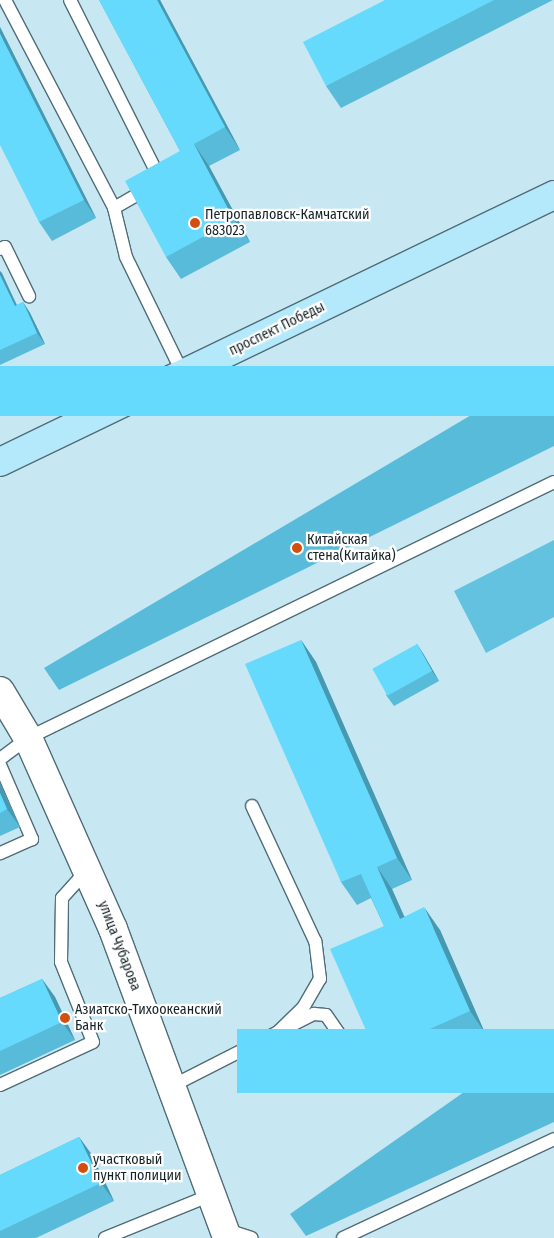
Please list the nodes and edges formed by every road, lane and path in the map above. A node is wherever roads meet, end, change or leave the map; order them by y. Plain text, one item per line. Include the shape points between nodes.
1 (5, 0) edge
2 (70, 0) edge
3 (554, 195) edge
4 (114, 208) junction
5 (0, 249) edge
6 (28, 296) dead end
7 (183, 374) junction
8 (0, 462) edge
9 (554, 482) edge
10 (0, 691) edge
11 (28, 738) junction
12 (0, 758) edge
13 (0, 765) edge
14 (252, 806) dead end
15 (0, 853) edge
16 (88, 869) junction
17 (273, 1036) junction
18 (351, 1051) dead end
19 (0, 1085) edge
20 (172, 1086) junction
21 (554, 1139) edge
22 (211, 1195) junction
23 (225, 1233) edge
24 (105, 1238) edge
25 (252, 1238) edge
26 (343, 1238) edge

1 - 4 lane
2 - 4 lane via 161,181
3 - 7 main road, проспект Победы
4 - 7 lane via 126,257
5 - 6 lane via 5,247
7 - 8 main road, проспект Победы
9 - 11 lane
10 - 11 street, улица Чубарова
11 - 12 lane
11 - 16 street, улица Чубарова
13 - 15 lane via 32,839
14 - 17 lane via 311,932 321,968 309,1001
16 - 19 lane via 62,898 60,962 92,1042
16 - 20 street, улица Чубарова
17 - 18 lane via 320,1014 334,1023
17 - 20 lane
20 - 22 street, улица Чубарова
21 - 26 lane
22 - 23 street, улица Чубарова
22 - 24 lane
23 - 25 lane

